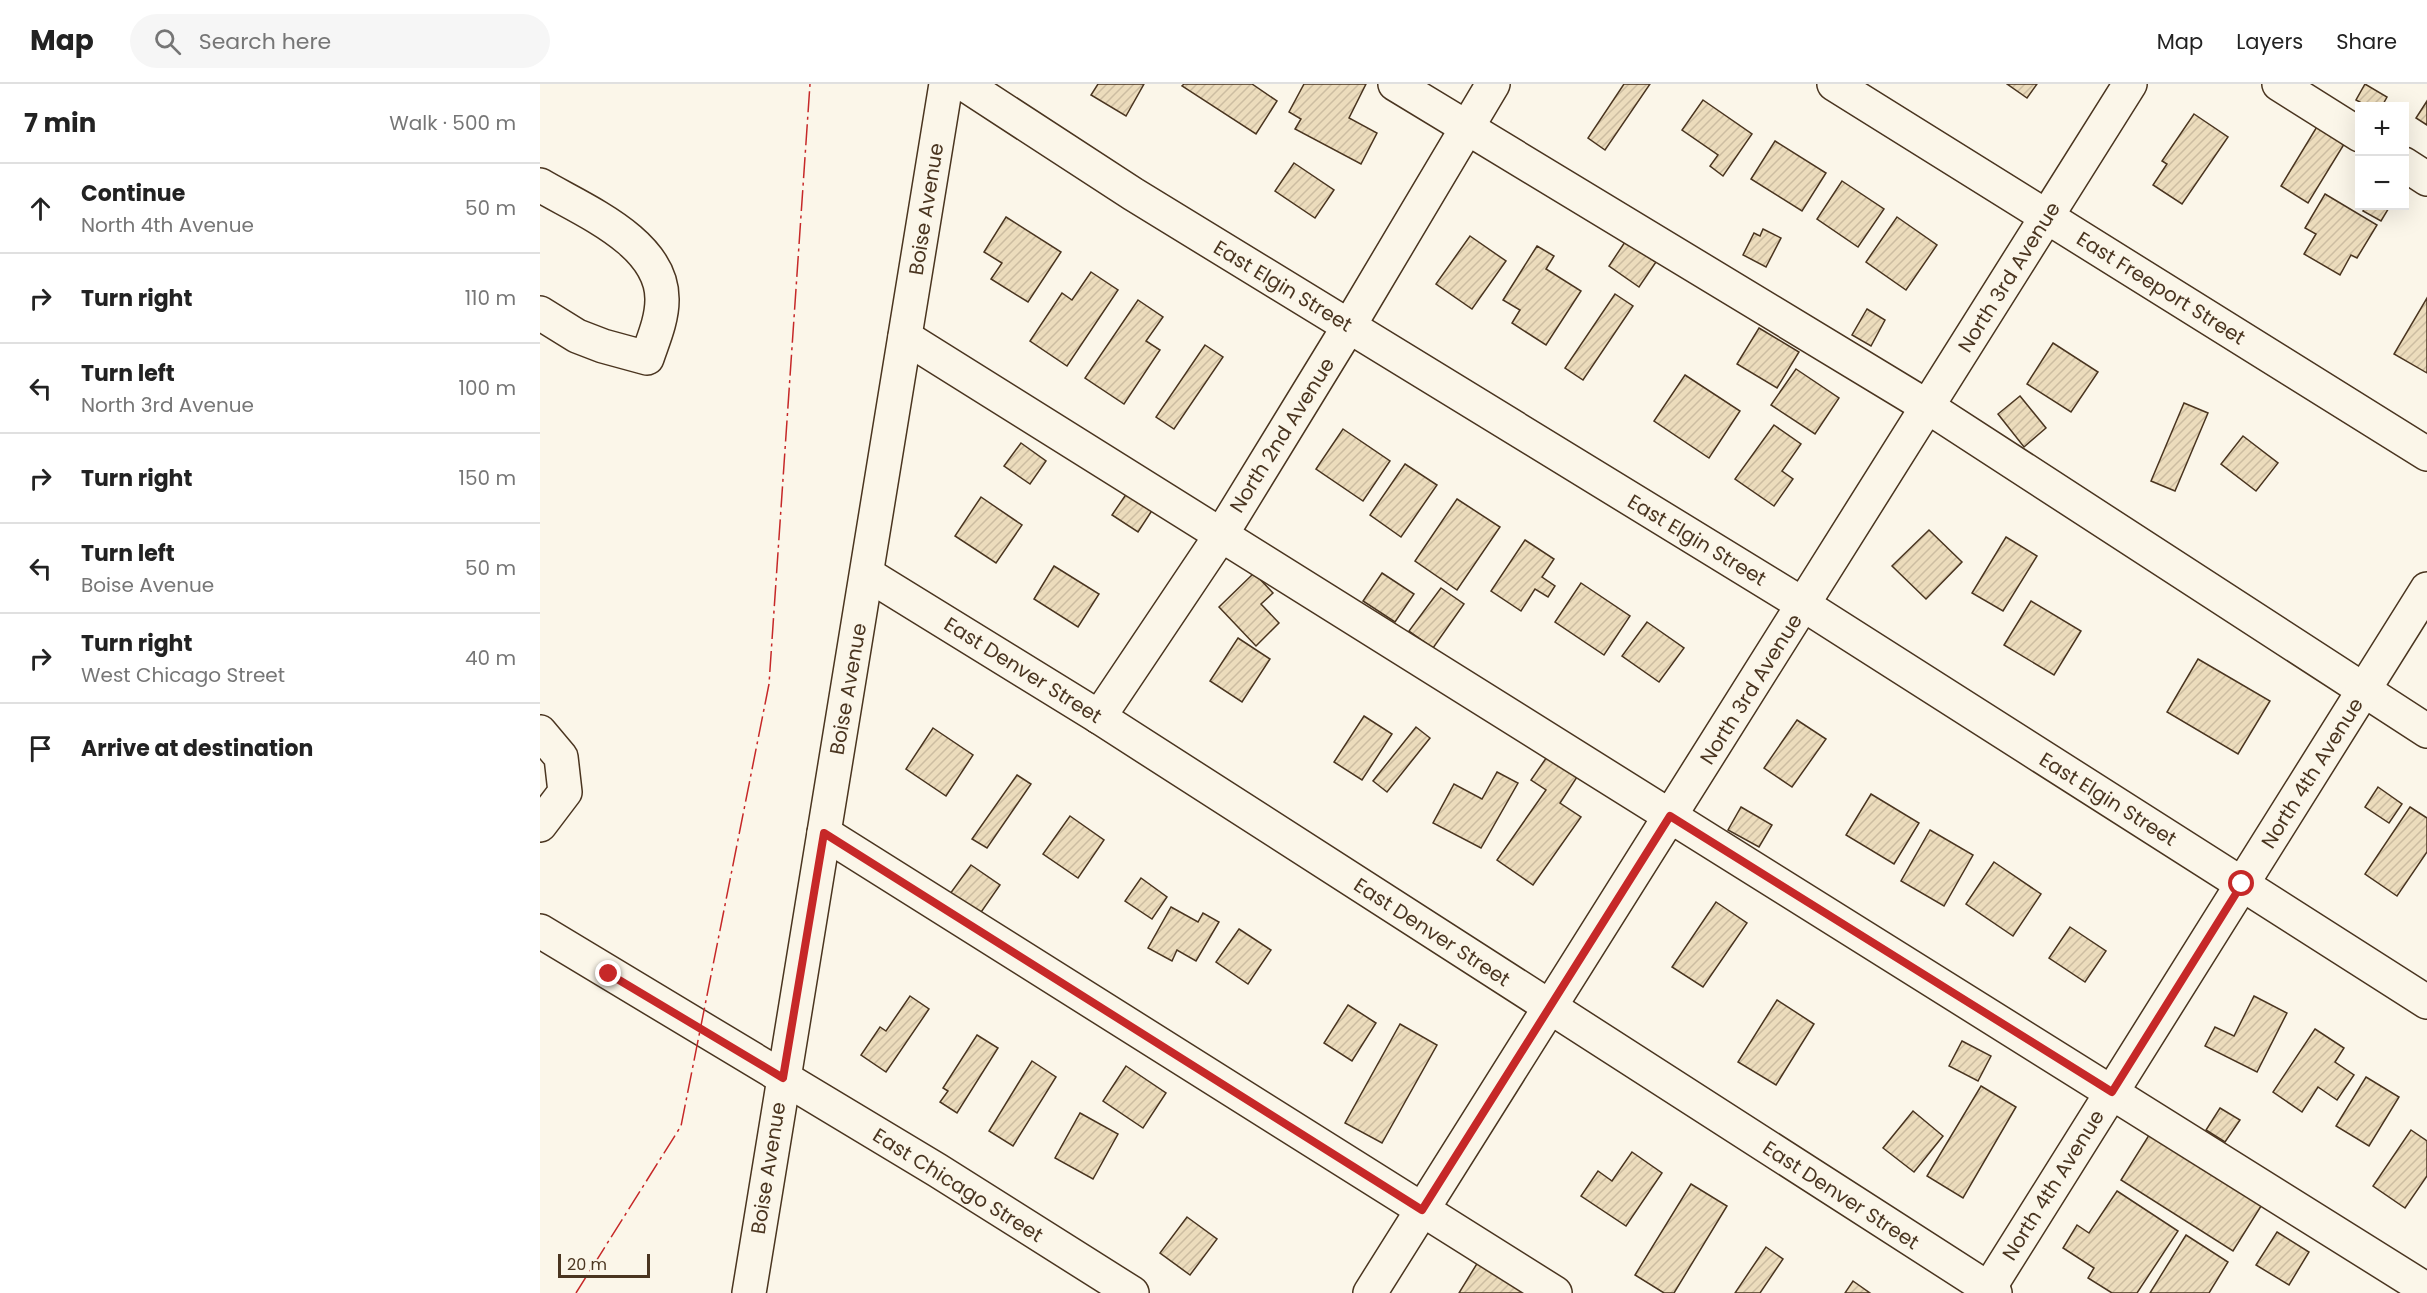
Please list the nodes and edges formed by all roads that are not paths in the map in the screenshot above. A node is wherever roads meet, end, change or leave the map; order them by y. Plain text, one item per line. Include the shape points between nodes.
1 (946, 84) edge
2 (964, 84) edge
3 (1395, 84) edge
4 (1493, 84) edge
5 (1834, 84) edge
6 (2130, 84) edge
7 (2279, 84) edge
8 (1467, 128) junction
9 (2355, 132) edge
10 (2409, 167) edge
11 (2427, 179) edge
12 (540, 185) edge
13 (2047, 217) junction
14 (540, 313) edge
15 (1349, 326) junction
16 (905, 337) junction
17 (1928, 406) junction
18 (2427, 454) edge
19 (1221, 535) junction
20 (867, 574) junction
21 (2427, 590) edge
22 (1804, 605) junction
23 (2364, 690) junction
24 (1099, 717) junction
25 (2427, 731) edge
26 (540, 732) edge
27 (1670, 816) junction
28 (541, 822) edge
29 (824, 833) junction
30 (2242, 884) junction
31 (540, 931) edge
32 (2427, 1002) edge
33 (1549, 1007) junction
34 (783, 1078) junction
35 (2112, 1092) junction
36 (1422, 1210) junction
37 (2427, 1290) edge
38 (1990, 1292) edge
39 (749, 1293) edge
40 (1132, 1293) edge
41 (1370, 1293) edge
42 (1555, 1293) edge

1 - 16 street, Boise Avenue
2 - 15 street, East Elgin Street via 1133,194
3 - 8 street
4 - 8 street, North 2nd Avenue
5 - 13 street, East Freeport Street
6 - 13 street, North 3rd Avenue
7 - 9 street
8 - 15 street, North 2nd Avenue
8 - 17 street
10 - 11 street
12 - 14 street via 615,229 642,250 657,273 662,299 647,358 577,336
13 - 17 street, North 3rd Avenue
13 - 18 street, East Freeport Street
15 - 19 street, North 2nd Avenue
15 - 22 street, East Elgin Street
16 - 19 street
16 - 20 street, Boise Avenue
17 - 22 street, North 3rd Avenue
17 - 23 street
19 - 24 street, North 2nd Avenue
19 - 27 street
20 - 24 street, East Denver Street
20 - 29 street, Boise Avenue
21 - 23 street, North 4th Avenue
22 - 27 street, North 3rd Avenue
22 - 30 street, East Elgin Street
23 - 25 street
23 - 30 street, North 4th Avenue
24 - 33 street, East Denver Street
26 - 28 street via 561,757 565,792
27 - 33 street, North 3rd Avenue
27 - 35 street
29 - 34 street, Boise Avenue
29 - 36 street
30 - 32 street, East Elgin Street
30 - 35 street, North 4th Avenue
31 - 34 street, East Chicago Street
33 - 36 street, North 3rd Avenue
33 - 38 street, East Denver Street
34 - 39 street, Boise Avenue
34 - 40 street, East Chicago Street
35 - 37 street
35 - 38 street, North 4th Avenue
36 - 41 street, North 3rd Avenue
36 - 42 street

